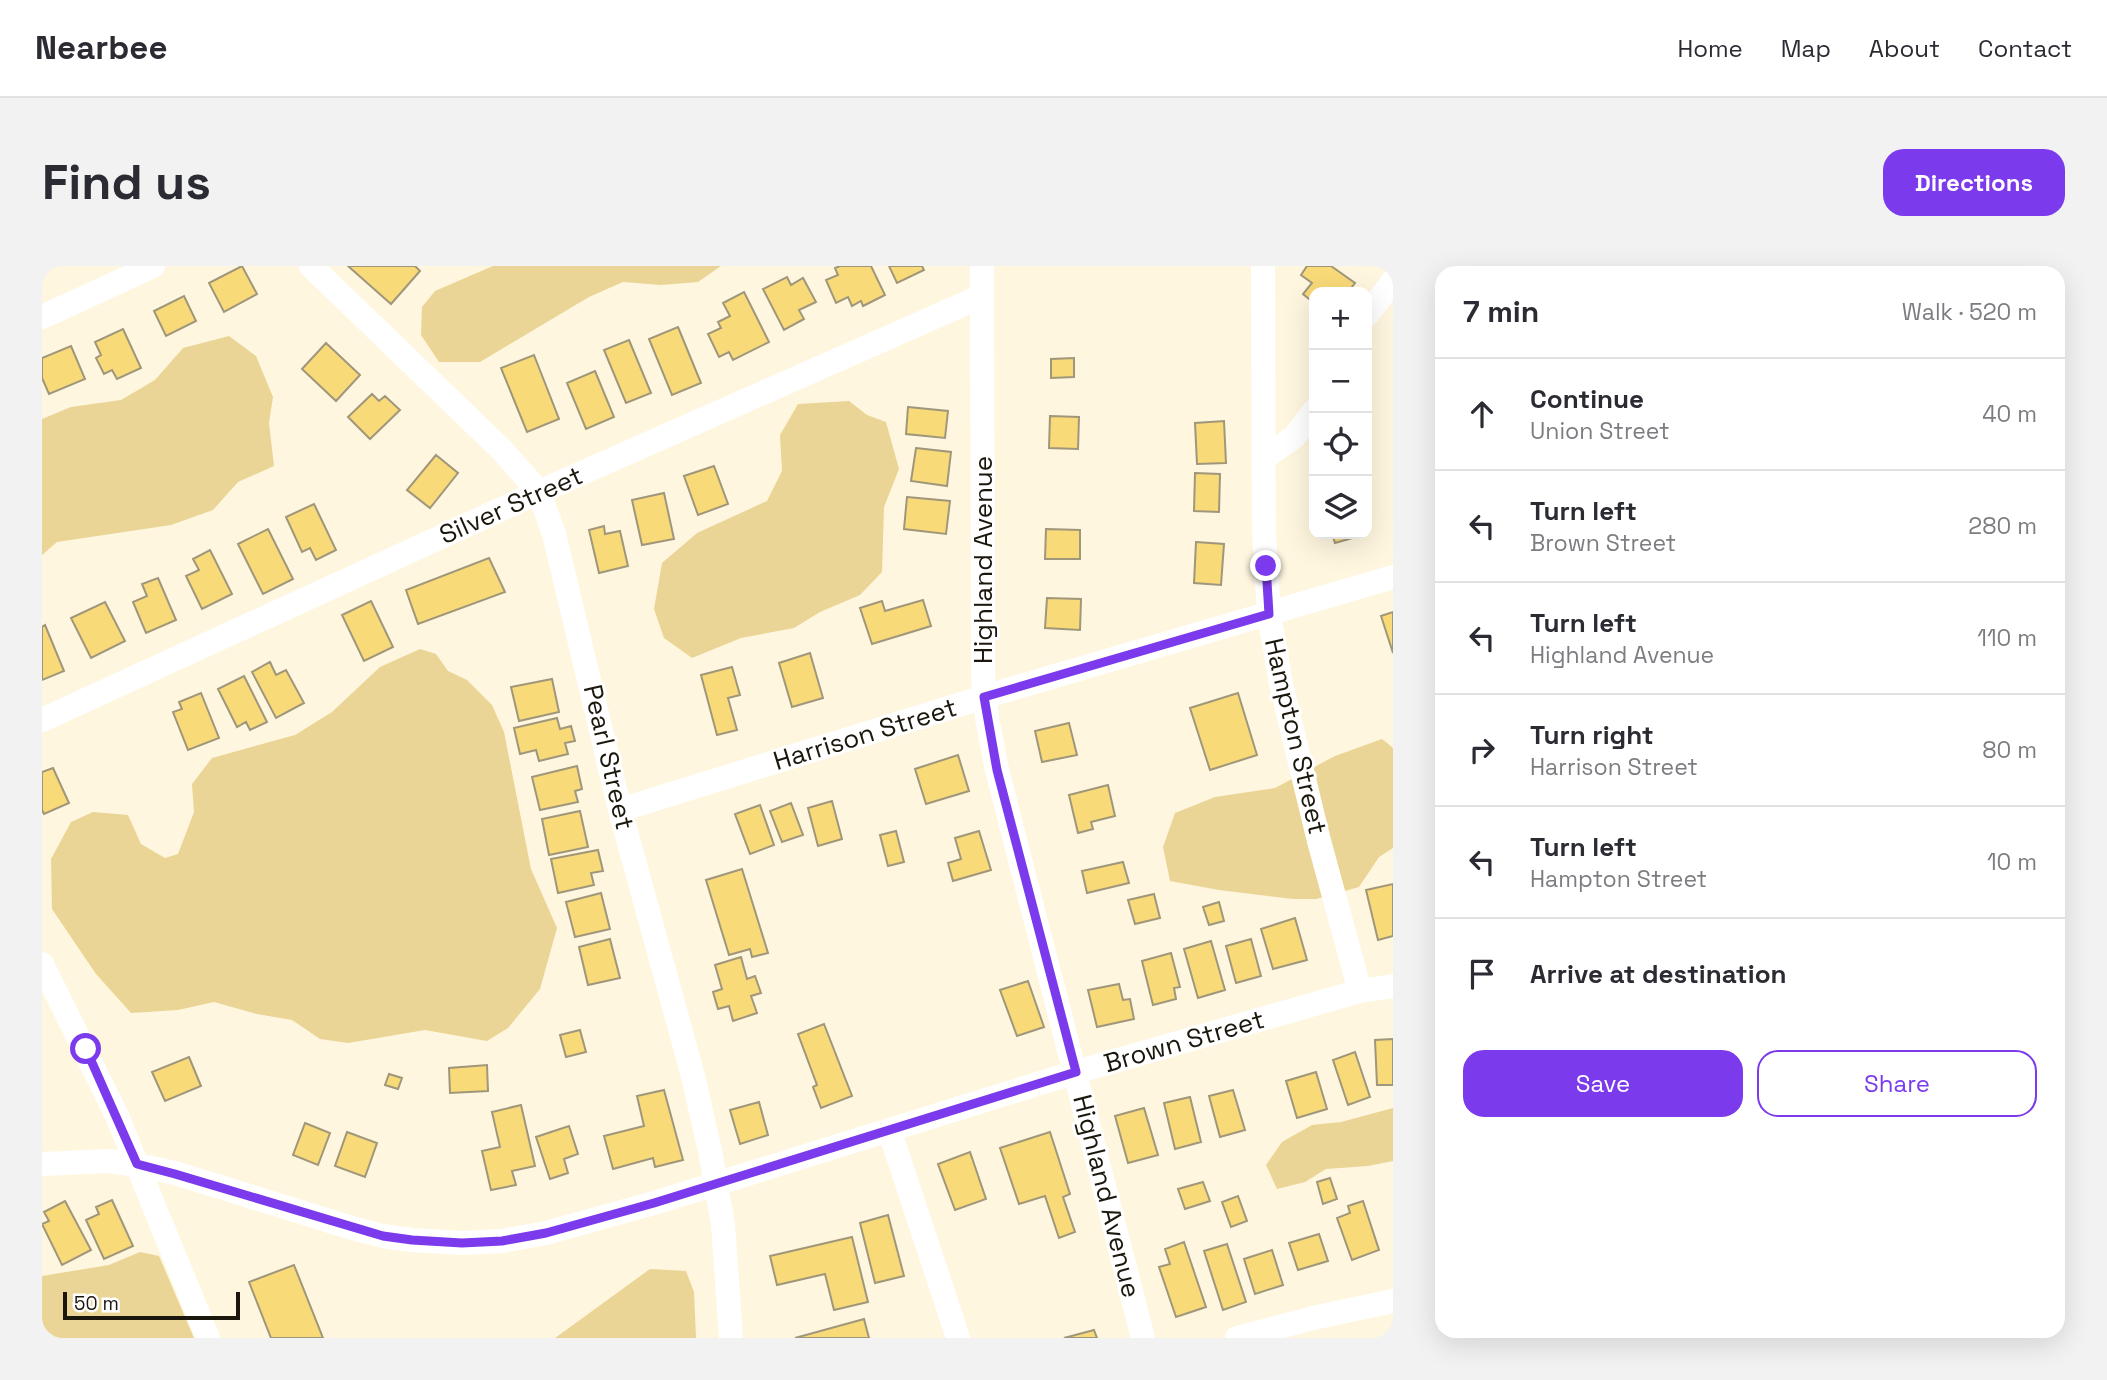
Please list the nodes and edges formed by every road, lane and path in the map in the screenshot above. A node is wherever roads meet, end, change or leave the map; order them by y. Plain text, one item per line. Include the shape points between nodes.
1 (153, 266) edge
2 (311, 266) edge
3 (982, 266) edge
4 (1263, 266) edge
5 (1393, 281) edge
6 (982, 296) junction
7 (1372, 308) edge
8 (42, 317) edge
9 (1312, 413) edge
10 (1264, 458) junction
11 (539, 492) junction
12 (1393, 577) edge
13 (1269, 614) junction
14 (984, 697) junction
15 (42, 720) edge
16 (620, 810) junction
17 (42, 964) edge
18 (1393, 986) edge
19 (1360, 991) junction
20 (1076, 1072) junction
21 (890, 1132) junction
22 (42, 1164) edge
23 (137, 1164) junction
24 (716, 1185) junction
25 (1393, 1301) edge
26 (208, 1338) edge
27 (731, 1338) edge
28 (958, 1338) edge
29 (1143, 1338) edge
30 (1237, 1338) edge

1 - 8 street
2 - 11 street, Pearl Street via 502,450
3 - 6 street, Highland Avenue
4 - 10 street, Hampton Street
5 - 7 street
6 - 11 street, Silver Street
6 - 14 street, Highland Avenue
9 - 10 street via 1294,437
10 - 13 street, Hampton Street
11 - 15 street, Silver Street
11 - 16 street, Pearl Street via 554,534
12 - 13 street, Harrison Street
13 - 14 street, Harrison Street
13 - 19 street, Hampton Street via 1281,684
14 - 16 street, Harrison Street
14 - 20 street, Highland Avenue via 997,770
16 - 24 street, Pearl Street via 693,1076
17 - 23 street
18 - 19 street, Brown Street
19 - 20 street, Brown Street
20 - 21 street, Brown Street
20 - 29 street, Highland Avenue
21 - 24 street, Brown Street
21 - 28 street
22 - 23 street, Brown Street
23 - 24 street, Brown Street via 373,1233 462,1243 546,1233
23 - 26 street
24 - 27 street, Pearl Street
25 - 30 street

